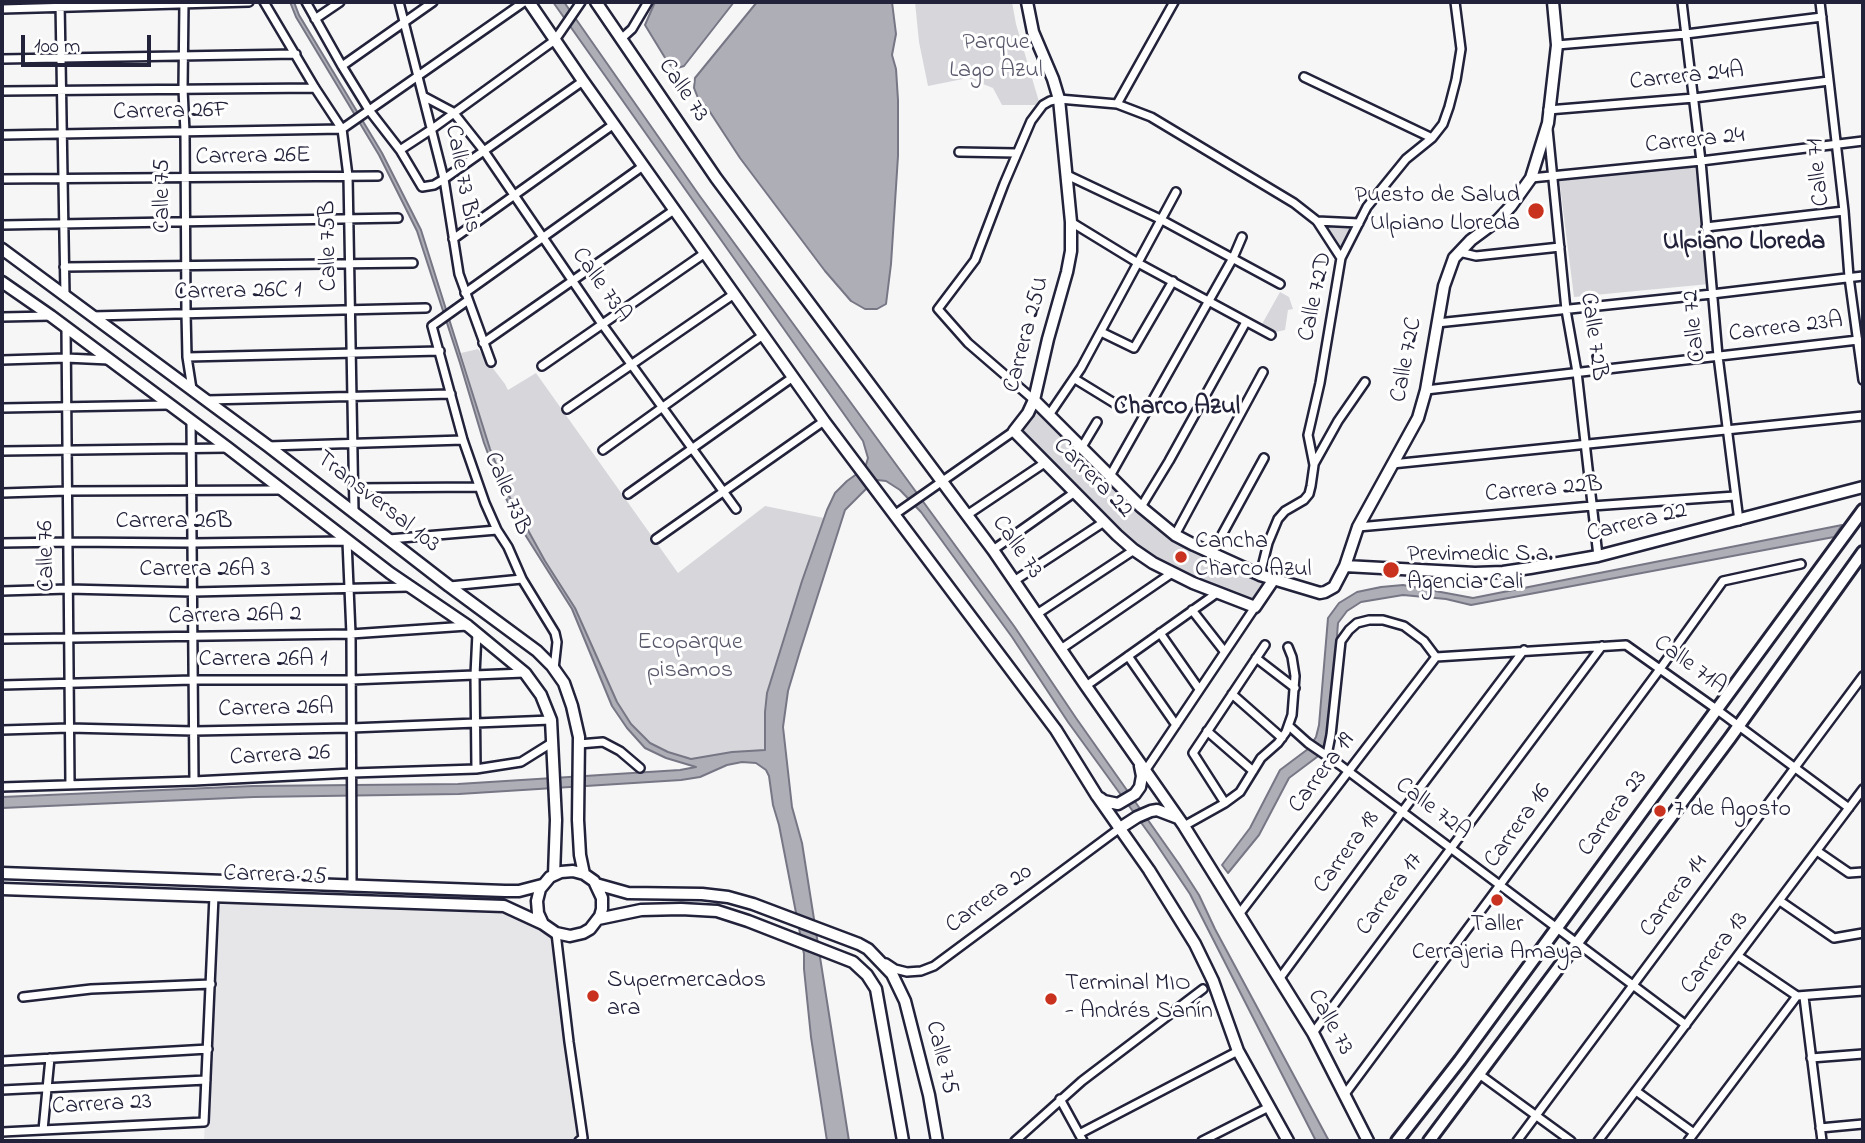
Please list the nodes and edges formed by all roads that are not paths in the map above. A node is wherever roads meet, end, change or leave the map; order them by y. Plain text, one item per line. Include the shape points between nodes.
1 (249, 2) edge
2 (264, 2) edge
3 (306, 2) edge
4 (340, 2) edge
5 (399, 2) edge
6 (433, 2) edge
7 (527, 2) edge
8 (580, 2) edge
9 (596, 2) edge
10 (649, 2) edge
11 (1027, 2) edge
12 (1174, 2) edge
13 (1455, 2) edge
14 (1553, 2) edge
15 (1682, 2) edge
16 (1820, 2) edge
17 (184, 3) edge
18 (60, 5) edge
19 (2, 9) edge
20 (1822, 17) junction
21 (315, 19) junction
22 (405, 22) junction
23 (1686, 34) junction
24 (558, 36) junction
25 (621, 38) junction
26 (1558, 45) junction
27 (296, 54) junction
28 (185, 56) junction
29 (60, 58) junction
30 (2, 59) edge
31 (342, 66) junction
32 (418, 75) junction
33 (1304, 77) dead end
34 (583, 81) junction
35 (1829, 81) junction
36 (315, 88) junction
37 (183, 89) junction
38 (61, 90) junction
39 (2, 91) edge
40 (423, 96) junction
41 (1693, 98) junction
42 (1059, 99) junction
43 (1117, 104) junction
44 (1548, 110) junction
45 (368, 111) junction
46 (453, 112) junction
47 (614, 124) junction
48 (1548, 124) junction
49 (342, 129) junction
50 (432, 129) junction
51 (185, 132) junction
52 (62, 133) junction
53 (2, 135) edge
54 (1432, 138) junction
55 (1863, 141) edge
56 (1836, 144) junction
57 (400, 150) junction
58 (484, 151) junction
59 (959, 152) dead end
60 (1016, 153) junction
61 (1701, 161) junction
62 (643, 166) junction
63 (1067, 175) junction
64 (348, 176) junction
65 (379, 176) dead end
66 (1553, 176) junction
67 (62, 178) junction
68 (185, 178) junction
69 (1531, 178) junction
70 (2, 179) edge
71 (444, 179) junction
72 (1176, 192) dead end
73 (514, 195) junction
74 (674, 210) junction
75 (1844, 211) junction
76 (398, 218) dead end
77 (349, 219) junction
78 (1160, 219) junction
79 (186, 222) junction
80 (1071, 222) junction
81 (1317, 222) junction
82 (1359, 223) junction
83 (63, 224) junction
84 (2, 225) edge
85 (1706, 227) junction
86 (1242, 237) dead end
87 (543, 238) junction
88 (453, 239) junction
89 (1560, 247) junction
90 (2, 249) edge
91 (1459, 252) junction
92 (705, 253) junction
93 (1233, 258) junction
94 (1341, 258) junction
95 (1138, 263) junction
96 (349, 264) junction
97 (412, 264) dead end
98 (185, 266) junction
99 (64, 267) junction
100 (1863, 276) edge
101 (1849, 277) junction
102 (572, 281) junction
103 (1173, 281) junction
104 (2, 282) edge
105 (1280, 284) dead end
106 (734, 294) junction
107 (1712, 294) junction
108 (65, 295) junction
109 (466, 297) junction
110 (1209, 300) junction
111 (426, 308) dead end
112 (350, 310) junction
113 (1566, 310) junction
114 (186, 313) junction
115 (51, 316) junction
116 (92, 316) junction
117 (2, 317) edge
118 (1246, 322) junction
119 (1437, 323) junction
120 (602, 324) junction
121 (66, 327) junction
122 (1101, 332) junction
123 (763, 335) junction
124 (1271, 335) dead end
125 (1858, 340) junction
126 (483, 343) junction
127 (440, 351) junction
128 (351, 354) junction
129 (1718, 356) junction
130 (187, 357) junction
131 (66, 358) junction
132 (2, 360) edge
133 (110, 360) junction
134 (491, 362) dead end
135 (632, 365) junction
136 (542, 366) dead end
137 (1263, 372) dead end
138 (1577, 372) junction
139 (793, 377) junction
140 (1075, 379) junction
141 (1863, 380) edge
142 (1365, 382) dead end
143 (192, 390) junction
144 (1426, 390) junction
145 (452, 394) junction
146 (351, 397) junction
147 (206, 400) junction
148 (1034, 400) junction
149 (170, 405) junction
150 (1119, 406) dead end
151 (66, 407) junction
152 (2, 408) edge
153 (663, 408) junction
154 (567, 410) dead end
155 (1049, 415) junction
156 (1863, 416) edge
157 (191, 421) junction
158 (824, 421) junction
159 (1097, 422) dead end
160 (1727, 430) junction
161 (1014, 431) junction
162 (463, 440) junction
163 (352, 443) junction
164 (1585, 444) junction
165 (268, 446) junction
166 (1082, 447) junction
167 (192, 448) junction
168 (228, 448) junction
169 (692, 449) junction
170 (67, 450) junction
171 (603, 450) dead end
172 (2, 451) edge
173 (1264, 458) dead end
174 (1046, 462) junction
175 (1392, 464) junction
176 (1314, 465) junction
177 (1110, 476) junction
178 (939, 483) junction
179 (478, 487) junction
180 (1863, 487) edge
181 (354, 488) junction
182 (192, 490) junction
183 (282, 490) junction
184 (67, 491) junction
185 (722, 491) junction
186 (1075, 492) junction
187 (2, 493) edge
188 (628, 494) dead end
189 (1735, 496) junction
190 (1592, 506) junction
191 (1141, 507) junction
192 (736, 509) dead end
193 (1863, 510) edge
194 (354, 512) junction
195 (894, 515) junction
196 (967, 515) junction
197 (1739, 521) junction
198 (1104, 522) junction
199 (1358, 527) junction
200 (497, 530) junction
201 (1175, 535) junction
202 (389, 539) junction
203 (656, 539) dead end
204 (347, 541) junction
205 (68, 542) junction
206 (2, 543) edge
207 (192, 543) junction
208 (993, 550) junction
209 (1134, 550) junction
210 (1863, 552) edge
211 (1212, 553) junction
212 (1598, 556) junction
213 (1801, 564) dead end
214 (1345, 566) junction
215 (1172, 573) junction
216 (1260, 575) junction
217 (522, 579) junction
218 (1274, 579) junction
219 (1014, 581) junction
220 (449, 586) junction
221 (349, 587) junction
222 (409, 587) junction
223 (68, 589) junction
224 (2, 591) edge
225 (193, 592) junction
226 (1217, 593) junction
227 (466, 598) junction
228 (1255, 607) junction
229 (1192, 610) junction
230 (1037, 614) junction
231 (452, 615) junction
232 (468, 626) junction
233 (477, 633) junction
234 (1160, 633) junction
235 (351, 635) junction
236 (193, 637) junction
237 (68, 638) junction
238 (2, 639) edge
239 (1265, 645) dead end
240 (1602, 646) junction
241 (1288, 647) dead end
242 (1061, 649) junction
243 (1524, 650) junction
244 (1224, 651) junction
245 (1128, 656) junction
246 (1256, 657) junction
247 (1436, 657) junction
248 (1660, 668) junction
249 (554, 669) junction
250 (525, 673) junction
251 (475, 675) junction
252 (1863, 676) edge
253 (193, 680) junction
254 (351, 680) junction
255 (69, 683) junction
256 (2, 685) edge
257 (1086, 686) junction
258 (1295, 688) junction
259 (1199, 689) junction
260 (1232, 694) junction
261 (1716, 709) junction
262 (551, 719) junction
263 (476, 722) junction
264 (1176, 725) junction
265 (1289, 726) junction
266 (1739, 726) junction
267 (69, 728) junction
268 (351, 728) junction
269 (2, 730) edge
270 (194, 731) junction
271 (1207, 731) junction
272 (1282, 738) junction
273 (553, 742) junction
274 (579, 744) junction
275 (1325, 754) junction
276 (640, 768) dead end
277 (1795, 768) junction
278 (476, 769) junction
279 (1142, 771) junction
280 (1253, 771) junction
281 (1349, 772) junction
282 (352, 775) junction
283 (194, 781) junction
284 (70, 784) junction
285 (2, 787) edge
286 (1863, 789) edge
287 (1097, 796) junction
288 (1225, 803) junction
289 (1849, 808) junction
290 (1402, 812) junction
291 (1181, 822) junction
292 (1120, 828) junction
293 (1449, 848) junction
294 (1818, 851) junction
295 (1863, 872) edge
296 (2, 873) edge
297 (584, 874) junction
298 (554, 875) junction
299 (596, 884) junction
300 (352, 886) junction
301 (542, 886) junction
302 (1500, 886) junction
303 (2, 889) edge
304 (214, 896) junction
305 (1780, 901) junction
306 (1240, 913) junction
307 (598, 919) junction
308 (543, 923) junction
309 (1557, 928) junction
310 (556, 933) junction
311 (1863, 933) edge
312 (1578, 944) junction
313 (1738, 956) junction
314 (877, 957) junction
315 (1280, 978) junction
316 (211, 984) junction
317 (1633, 985) junction
318 (1203, 989) dead end
319 (1863, 991) edge
320 (1800, 996) junction
321 (23, 997) dead end
322 (1686, 1025) junction
323 (1312, 1033) junction
324 (208, 1049) junction
325 (1238, 1051) junction
326 (1863, 1054) edge
327 (50, 1058) junction
328 (1811, 1058) junction
329 (2, 1061) edge
330 (1479, 1074) junction
331 (206, 1080) junction
332 (47, 1088) junction
333 (2, 1090) edge
334 (1636, 1091) junction
335 (1345, 1094) junction
336 (1060, 1099) junction
337 (1269, 1107) junction
338 (1537, 1115) junction
339 (1863, 1124) edge
340 (1820, 1128) junction
341 (43, 1130) junction
342 (2, 1132) edge
343 (1694, 1133) junction
344 (1081, 1138) edge
345 (1365, 1138) edge
346 (579, 1141) edge
347 (903, 1141) edge
348 (937, 1141) edge
349 (1016, 1141) edge
350 (1202, 1141) edge
351 (1288, 1141) edge
352 (1397, 1141) edge
353 (1429, 1141) edge
354 (1517, 1141) edge
355 (1571, 1141) edge
356 (1598, 1141) edge
357 (1688, 1141) edge
358 (1822, 1141) edge

1 - 17 street
2 - 27 street, Calle 75B
3 - 21 street
4 - 21 street
5 - 22 street, Calle 73 Bis
6 - 22 street
7 - 24 main road
7 - 32 street
8 - 24 street
9 - 25 main road, Calle 73
10 - 25 street
11 - 42 main road, Carrera 25U via 1033,32
12 - 43 street
13 - 54 street, Calle 72D via 1461,49 1456,80 1443,124
14 - 26 main road, Calle 72B
15 - 23 street, Calle 72
16 - 20 street, Calle 71
17 - 18 street
17 - 28 street, Calle 75
18 - 19 street
18 - 29 street
20 - 23 street
20 - 35 street, Calle 71
21 - 31 street
22 - 31 street
22 - 32 street, Calle 73 Bis
23 - 26 street
23 - 41 street, Calle 72
24 - 34 main road
24 - 46 street
25 - 178 main road, Calle 73 via 716,178
26 - 44 main road, Calle 72B
27 - 28 street
27 - 36 street, Calle 75B
28 - 29 street
28 - 37 street, Calle 75
29 - 30 street
29 - 38 street
31 - 45 street
32 - 40 street, Calle 73 Bis
32 - 45 street
33 - 54 street
34 - 47 main road
34 - 58 street
35 - 41 street, Carrera 24A
35 - 56 street, Calle 71
36 - 37 street
36 - 49 street, Calle 75B
37 - 38 street
37 - 51 street, Calle 75
38 - 39 street
38 - 52 street
40 - 46 street, Calle 73A
40 - 50 street, Calle 73 Bis
41 - 44 street, Carrera 24A
41 - 61 street, Calle 72
42 - 43 street
42 - 60 street via 1043,104
42 - 63 main road, Carrera 25U
43 - 81 street via 1179,132 1283,195
44 - 48 main road, Calle 72B
45 - 49 street
45 - 57 street
46 - 50 street
46 - 58 street, Calle 73A
47 - 62 main road
47 - 73 street
48 - 66 street, Calle 72B
48 - 69 main road, Calle 72B
49 - 51 street, Carrera 26F
49 - 64 street, Calle 75B
50 - 57 street
50 - 71 street, Calle 73 Bis
51 - 52 street, Carrera 26F
51 - 68 street, Calle 75
52 - 53 street, Carrera 26F
52 - 67 street
54 - 82 street, Calle 72D via 1385,183
55 - 56 street, Carrera 24
56 - 61 street, Carrera 24
56 - 75 street, Calle 71
57 - 71 street via 422,187
58 - 71 street
58 - 73 street, Calle 73A
59 - 60 street
60 - 148 street via 975,260 938,309 968,343
61 - 66 street, Carrera 24
61 - 85 street, Calle 72
62 - 74 main road
62 - 87 street
63 - 78 street
63 - 80 main road, Carrera 25U
64 - 65 street, Carrera 26E
64 - 68 street, Carrera 26E
64 - 77 street, Calle 75B
66 - 69 street, Carrera 24
66 - 89 street, Calle 72B
67 - 68 street, Carrera 26E
67 - 70 street, Carrera 26E
67 - 83 street
68 - 79 street, Calle 75
69 - 91 main road, Calle 72C via 1511,206
71 - 88 street, Calle 73 Bis
72 - 78 street, Carrera 25U
73 - 87 street, Calle 73A
73 - 88 street
74 - 92 main road
74 - 102 street
75 - 85 street
75 - 101 street, Calle 71
76 - 77 street
77 - 79 street
77 - 96 street, Calle 75B
78 - 93 street
78 - 95 street, Carrera 25U
79 - 83 street
79 - 98 street, Calle 75
80 - 95 street
80 - 148 main road, Carrera 25U via 1067,272
81 - 82 street
81 - 94 street
82 - 94 street, Calle 72D
83 - 84 street
83 - 99 street
85 - 107 street, Calle 72
86 - 93 street
87 - 102 street, Calle 73A
87 - 109 street
88 - 109 street, Calle 73 Bis
89 - 91 street via 1476,256
89 - 113 street, Calle 72B
90 - 108 main road, Transversal 103
91 - 119 main road, Calle 72C via 1449,269
92 - 106 main road
92 - 120 street
93 - 105 street
93 - 110 street
94 - 176 street, Calle 72D via 1308,435
95 - 103 street
95 - 122 street, Carrera 25U
96 - 97 street
96 - 98 street
96 - 112 street, Calle 75B
98 - 99 street
98 - 114 street, Calle 75
99 - 108 street
100 - 101 street
101 - 107 street
101 - 125 street, Calle 71
102 - 120 street, Calle 73A
102 - 126 street
103 - 110 street
103 - 122 street via 1134,348
104 - 115 main road, Transversal 103
106 - 123 main road
106 - 135 street
107 - 113 street
107 - 129 street, Calle 72
108 - 116 main road, Transversal 103
109 - 126 street, Calle 73 Bis
109 - 127 street, Calle 73B via 432,326
110 - 118 street
110 - 177 street
111 - 112 street, Carrera 26C 1
112 - 114 street, Carrera 26C 1
112 - 128 street, Calle 75B
113 - 119 street
113 - 138 street, Calle 72B
114 - 116 street, Carrera 26C 1
114 - 130 street, Calle 75
115 - 117 street
115 - 121 main road, Transversal 103
116 - 143 main road, Transversal 103
118 - 124 street
118 - 191 street
119 - 144 main road, Calle 72C
120 - 135 street, Calle 73A
120 - 136 street
121 - 131 street, Calle 76
121 - 133 main road, Transversal 103
122 - 140 street, Carrera 25U
123 - 139 main road
123 - 153 street
125 - 129 street, Carrera 23A
125 - 141 street, Calle 71
126 - 134 street, Calle 73 Bis
127 - 128 street
127 - 145 street, Calle 73B
128 - 130 street
128 - 146 street, Calle 75B
129 - 138 street, Carrera 23A
129 - 160 street, Calle 72
130 - 143 street, Calle 75
131 - 132 street
131 - 133 street
131 - 151 street, Calle 76
133 - 149 main road, Transversal 103
135 - 153 street, Calle 73A
135 - 154 street
137 - 201 street
138 - 144 street, Carrera 23A
138 - 164 street, Calle 72B
139 - 158 main road
139 - 169 street
140 - 150 street
140 - 155 street, Carrera 25U
142 - 176 street
143 - 147 main road, Transversal 103
144 - 175 main road, Calle 72C via 1418,418
145 - 146 street
145 - 162 street, Calle 73B
146 - 147 street
146 - 163 street, Calle 75B
147 - 165 main road, Transversal 103
148 - 155 main road, Carrera 22
148 - 161 main road, Carrera 25U
149 - 151 street
149 - 157 main road, Transversal 103
151 - 152 street
151 - 170 street, Calle 76
153 - 169 street, Calle 73A
153 - 171 street
155 - 166 main road, Carrera 22
156 - 160 street
157 - 167 street
157 - 168 main road, Transversal 103
158 - 185 street
158 - 195 main road
159 - 166 street
160 - 164 street
160 - 189 street, Calle 72
161 - 174 main road, Carrera 22
161 - 178 street, Carrera 25U
162 - 163 street
162 - 179 street, Calle 73B
163 - 165 street
163 - 181 street, Calle 75B
164 - 175 street
164 - 190 street, Calle 72B
165 - 194 main road, Transversal 103
166 - 177 main road, Carrera 22
167 - 168 street
167 - 170 street
167 - 182 street
168 - 183 main road, Transversal 103
169 - 185 street, Calle 73A
169 - 188 street
170 - 172 street
170 - 184 street, Calle 76
173 - 211 street
174 - 186 main road, Carrera 22
174 - 196 street
175 - 199 main road, Calle 72C
176 - 216 street, Calle 72D via 1309,494 1278,519
177 - 191 main road, Carrera 22
178 - 195 street, Carrera 25U
178 - 196 main road, Calle 73
179 - 181 street
179 - 200 street, Calle 73B
180 - 197 main road, Carrera 22
181 - 194 street, Calle 75B
182 - 183 street
182 - 184 street
182 - 207 street
183 - 204 main road, Transversal 103
184 - 187 street
184 - 205 street, Calle 76
185 - 192 street, Calle 73A
185 - 203 street
186 - 198 main road, Carrera 22
186 - 208 street
189 - 190 street, Carrera 22B
189 - 197 street, Calle 72
190 - 199 street, Carrera 22B
190 - 212 street, Calle 72B
191 - 201 main road, Carrera 22
193 - 261 main road, Carrera 23
194 - 202 main road, Transversal 103
195 - 287 main road via 1056,730
196 - 208 main road, Calle 73
197 - 212 main road, Carrera 22
198 - 209 main road, Carrera 22
198 - 219 street
199 - 214 main road, Calle 72C
200 - 202 street
200 - 217 street, Calle 73B
201 - 211 main road, Carrera 22
202 - 220 main road, Transversal 103
204 - 207 street, Carrera 26B
204 - 221 street
204 - 222 main road, Transversal 103
205 - 206 street, Carrera 26B
205 - 207 street, Carrera 26B
205 - 223 street, Calle 76
207 - 225 street
208 - 219 main road, Calle 73
209 - 215 main road, Carrera 22
209 - 230 street
210 - 266 main road, Carrera 23 via 1858,566
211 - 216 main road, Carrera 22
212 - 214 main road, Carrera 22 via 1503,572
213 - 248 street, Carrera 16 via 1723,581
214 - 218 main road, Carrera 22 via 1334,587 1325,592
215 - 226 main road, Carrera 22
215 - 242 street
216 - 218 main road, Carrera 22
217 - 220 street
217 - 249 street, Calle 73B via 555,633
218 - 228 main road
219 - 230 main road, Calle 73
220 - 227 main road, Transversal 103
221 - 222 street, Carrera 26A 3
221 - 225 street, Carrera 26A 3
221 - 235 street
222 - 231 main road, Transversal 103
223 - 224 street, Carrera 26A 3
223 - 225 street, Carrera 26A 3
223 - 237 street, Calle 76
225 - 236 street
226 - 228 main road, Carrera 22
226 - 229 street
227 - 231 main road via 466,612
227 - 249 main road, Transversal 103
228 - 244 street
229 - 234 street
229 - 244 street
230 - 242 main road, Calle 73
231 - 232 main road, Transversal 103
232 - 233 main road, Transversal 103
232 - 235 street, Carrera 26A 2
233 - 250 main road, Transversal 103
233 - 251 street
234 - 245 street
234 - 259 street
235 - 236 street, Carrera 26A 2
235 - 254 street
236 - 237 street, Carrera 26A 2
236 - 253 street
237 - 238 street, Carrera 26A 2
237 - 255 street, Calle 76
239 - 246 street
240 - 243 street, Calle 71A
240 - 248 street, Calle 71A via 1626,645
240 - 293 street, Carrera 17
241 - 258 street
242 - 257 main road, Calle 73
243 - 247 street, Calle 71A
243 - 290 street, Carrera 18
244 - 259 street
245 - 257 street
245 - 264 street
246 - 258 street
246 - 260 street
247 - 275 street via 1404,626 1383,620 1357,623 1341,641
247 - 281 street, Carrera 19
248 - 261 street, Calle 71A
248 - 302 street, Carrera 16
249 - 274 main road, Transversal 103 via 572,706
250 - 251 street, Carrera 26A 1
250 - 262 main road, Transversal 103
251 - 254 street, Carrera 26A 1
251 - 263 street
252 - 277 street, Carrera 14
253 - 254 street, Carrera 26A 1
253 - 255 street, Carrera 26A 1
253 - 270 street
254 - 268 street
255 - 256 street, Carrera 26A 1
255 - 267 street, Calle 76
257 - 279 main road, Calle 73
258 - 265 street
259 - 264 street
260 - 271 street
260 - 272 street
261 - 266 street, Calle 71A
261 - 309 main road, Carrera 23
262 - 263 street, Carrera 26A
262 - 273 main road, Transversal 103
263 - 268 street, Carrera 26A
263 - 278 street
264 - 279 street
265 - 272 street
265 - 275 street, Calle 72A
266 - 277 street, Calle 71A
266 - 312 main road, Carrera 23
267 - 269 street, Carrera 26A
267 - 270 street, Carrera 26A
267 - 284 street, Calle 76
268 - 270 street, Carrera 26A
268 - 282 street
270 - 283 street
271 - 280 street
271 - 288 street via 1193,753
272 - 280 street
273 - 278 street, Carrera 26 via 521,762
273 - 298 main road, Transversal 103
274 - 276 street via 603,742
274 - 297 main road, Transversal 103 via 578,820
275 - 281 street, Calle 72A
277 - 289 street, Calle 71A
277 - 317 street, Carrera 14
278 - 282 street, Carrera 26
279 - 287 main road via 1135,794 1118,804
279 - 291 main road, Calle 73
280 - 288 street via 1240,792
281 - 290 street, Calle 72A
281 - 306 street, Carrera 19
282 - 283 street, Carrera 26
282 - 300 street
283 - 284 street, Carrera 26
284 - 285 street, Carrera 26
286 - 289 street, Carrera 13
287 - 292 main road
288 - 291 street
289 - 294 street, Carrera 13
290 - 293 street, Calle 72A
290 - 315 street, Carrera 18
291 - 292 main road via 1157,810
291 - 306 main road, Calle 73
292 - 314 street, Carrera 20 via 934,966 907,972
292 - 325 main road via 1195,944
293 - 302 street, Calle 72A
293 - 323 street, Carrera 17
294 - 295 street via 1849,873
294 - 305 street, Carrera 13
296 - 300 main road, Carrera 25
297 - 298 main road via 569,870
297 - 299 main road
298 - 301 main road
299 - 307 main road via 602,901
299 - 314 main road via 628,893 728,897 859,944
300 - 301 main road, Carrera 25 via 519,891
301 - 308 main road via 537,901
302 - 309 street, Calle 72A
302 - 335 street, Carrera 16
303 - 304 main road, Carrera 25
304 - 308 main road, Carrera 25 via 504,906
304 - 316 street
305 - 311 street via 1834,938
305 - 313 street, Carrera 13
306 - 315 main road, Calle 73
307 - 310 main road via 579,934
307 - 347 main road, Calle 75 via 633,911 716,911 853,962 876,989
308 - 310 main road, Carrera 25
309 - 312 street, Calle 72A
309 - 352 main road, Carrera 23
310 - 346 street via 583,1139
312 - 317 street, Calle 72A
312 - 330 main road, Carrera 23
313 - 320 street
313 - 322 street, Carrera 13
314 - 348 main road, Calle 75 via 892,974 905,1001
315 - 323 main road, Calle 73
316 - 321 street
316 - 324 street
317 - 322 street, Calle 72A
317 - 338 street, Carrera 14
318 - 336 street
319 - 320 street
320 - 328 street
320 - 343 street
322 - 334 street, Carrera 13
323 - 335 main road, Calle 73
324 - 327 street
324 - 331 street
325 - 337 main road
325 - 344 street
326 - 328 street
327 - 329 street
327 - 332 street
328 - 340 street
330 - 338 street
330 - 353 main road, Carrera 23
331 - 332 street
331 - 341 street, Carrera 23 via 204,1122
332 - 333 street
332 - 341 street
334 - 343 street
334 - 356 street, Carrera 13
335 - 345 main road, Calle 73
336 - 344 street
336 - 349 street
337 - 350 street
337 - 351 main road
338 - 354 street, Carrera 14
338 - 355 street
339 - 340 street
340 - 358 street
341 - 342 street, Carrera 23
343 - 357 street

